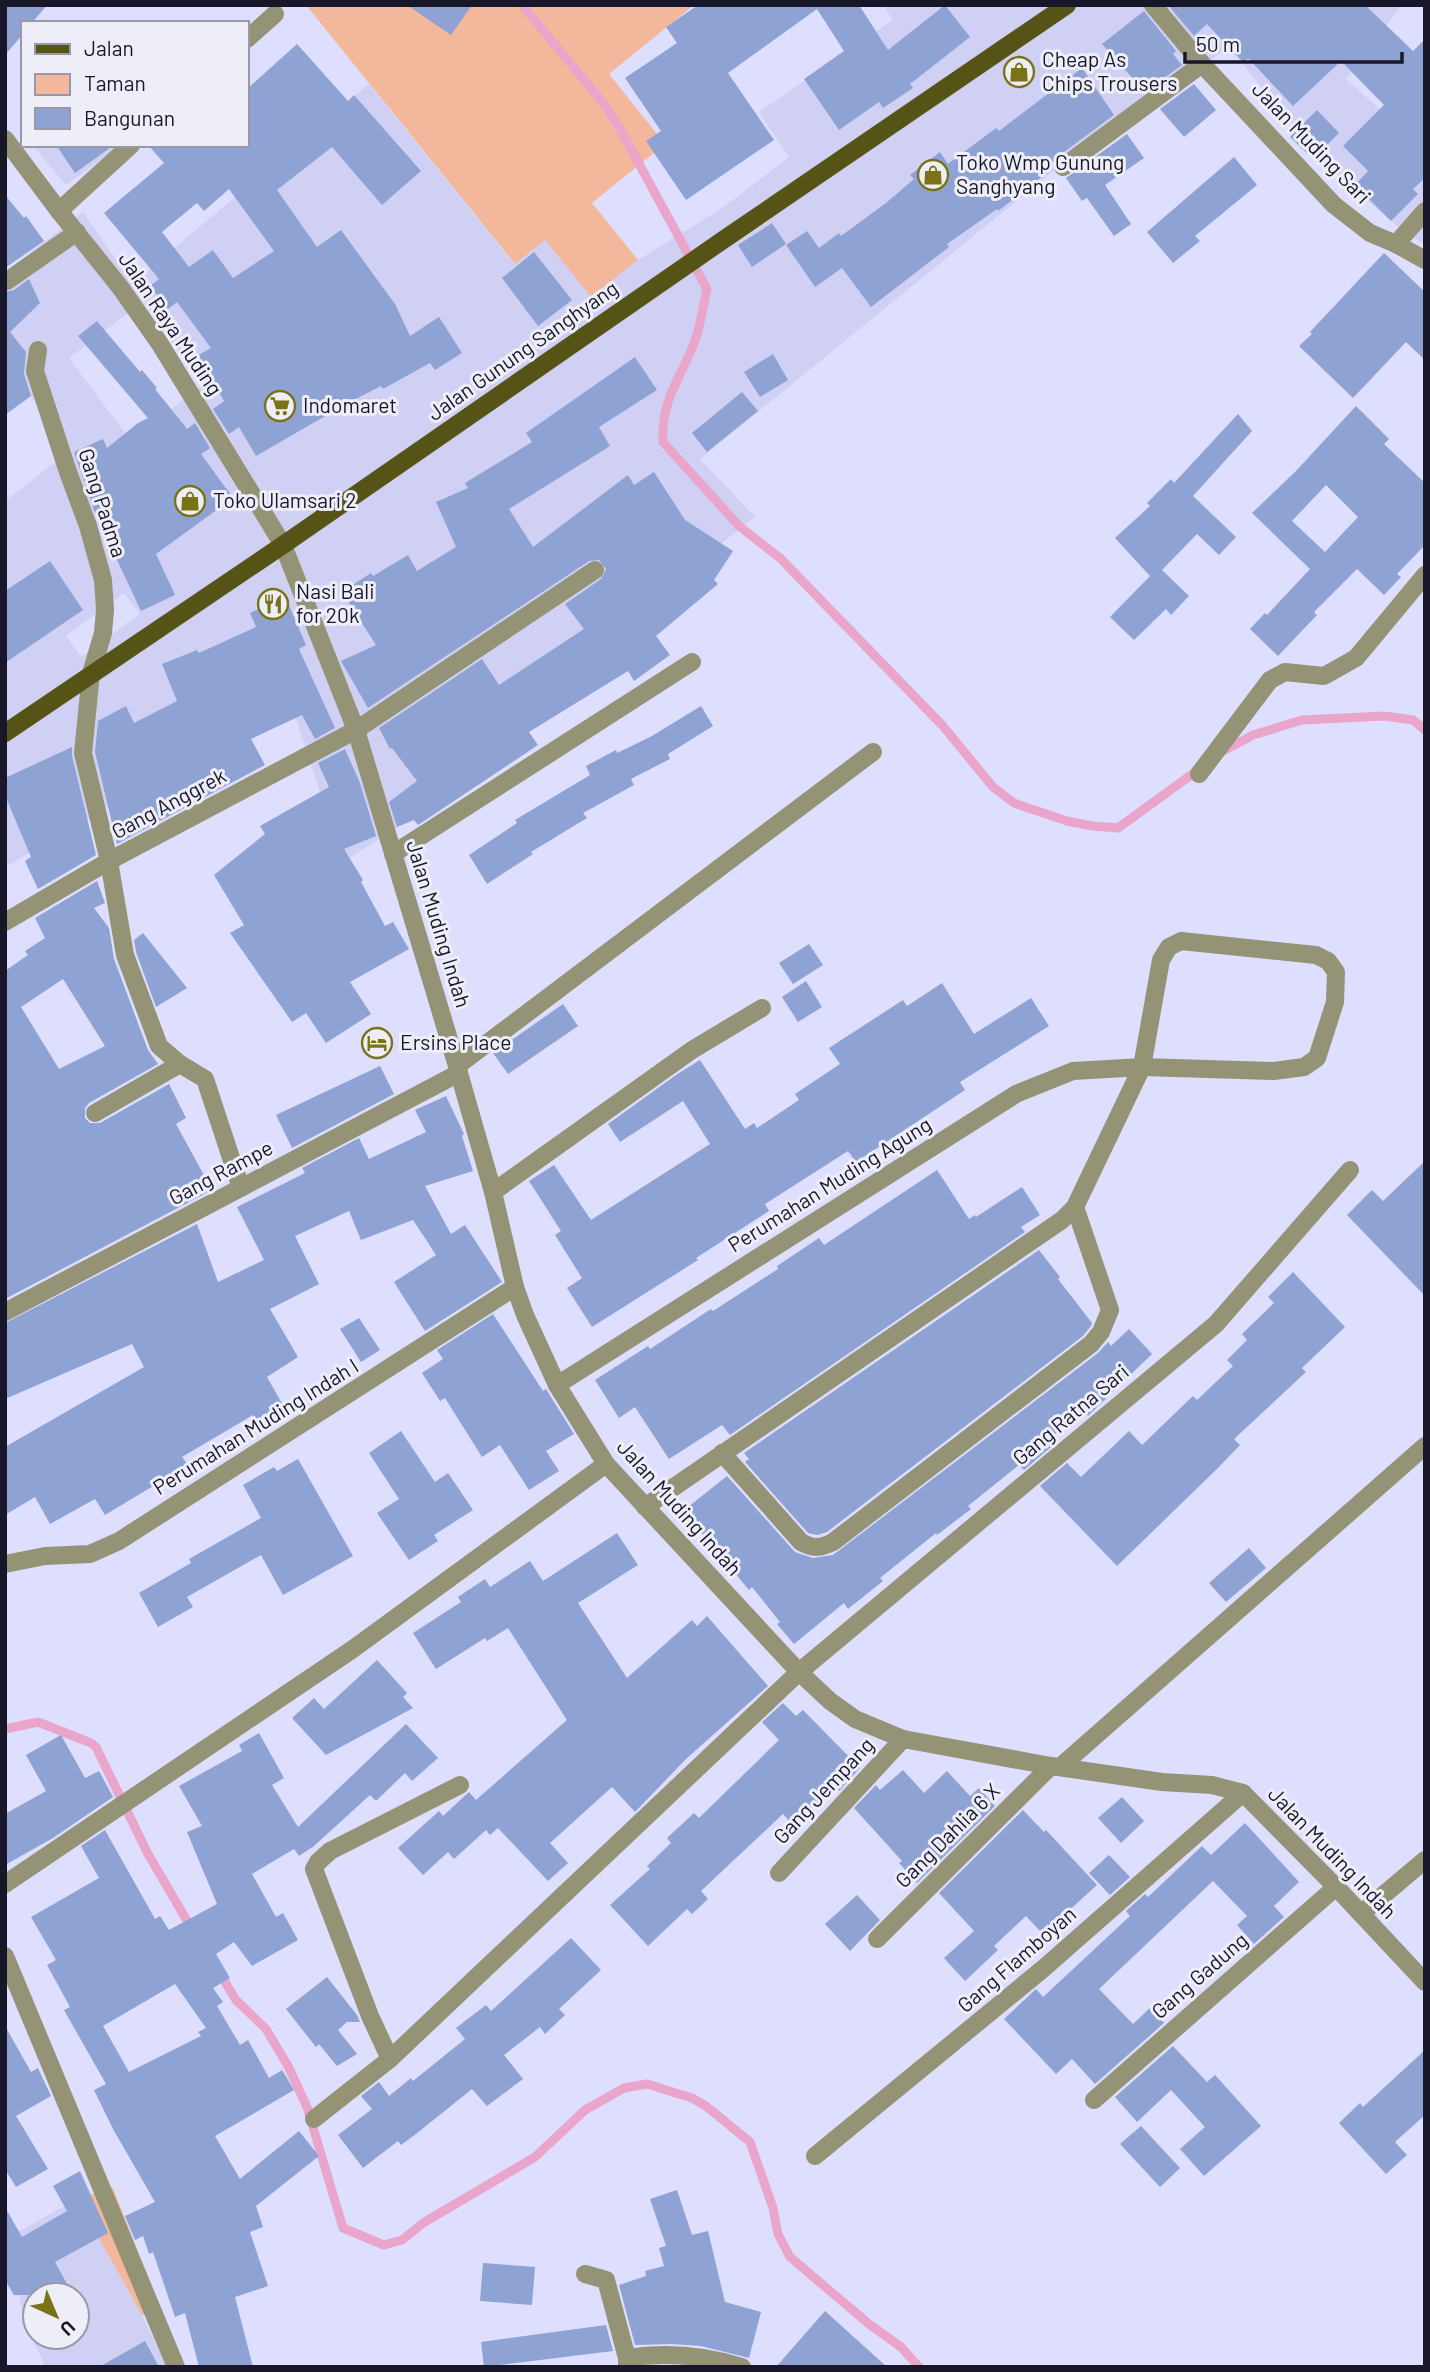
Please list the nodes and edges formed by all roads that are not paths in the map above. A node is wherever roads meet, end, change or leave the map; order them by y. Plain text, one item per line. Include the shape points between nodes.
1 (1067, 5) edge
2 (1153, 5) edge
3 (275, 14) dead end
4 (248, 38) edge
5 (1202, 64) junction
6 (5, 139) edge
7 (129, 147) edge
8 (12, 162) edge
9 (1063, 167) dead end
10 (59, 211) junction
11 (1425, 211) edge
12 (77, 232) junction
13 (1396, 244) junction
14 (1425, 260) edge
15 (7, 281) dead end
16 (38, 350) dead end
17 (283, 545) junction
18 (595, 570) dead end
19 (1425, 575) edge
20 (692, 662) dead end
21 (91, 673) junction
22 (356, 730) junction
23 (5, 733) edge
24 (873, 752) dead end
25 (1199, 774) dead end
26 (393, 854) junction
27 (109, 861) junction
28 (5, 922) edge
29 (762, 1008) dead end
30 (180, 1065) junction
31 (1142, 1067) junction
32 (458, 1069) junction
33 (95, 1113) dead end
34 (1350, 1170) dead end
35 (241, 1188) junction
36 (493, 1192) junction
37 (1075, 1207) junction
38 (515, 1287) junction
39 (5, 1312) edge
40 (557, 1385) junction
41 (1425, 1446) edge
42 (722, 1453) junction
43 (606, 1464) junction
44 (645, 1507) junction
45 (5, 1564) edge
46 (799, 1672) junction
47 (903, 1740) junction
48 (1055, 1766) junction
49 (460, 1786) dead end
50 (1242, 1793) junction
51 (1425, 1860) edge
52 (779, 1873) dead end
53 (5, 1884) edge
54 (1336, 1887) junction
55 (1361, 1914) junction
56 (877, 1939) dead end
57 (5, 1956) edge
58 (1425, 1982) edge
59 (390, 2059) junction
60 (1094, 2100) dead end
61 (314, 2119) dead end
62 (816, 2156) dead end
63 (585, 2274) dead end
64 (627, 2362) edge
65 (176, 2367) edge
66 (743, 2367) edge

1 - 17 main road, Jalan Gunung Sanghyang
2 - 5 street, Jalan Muding Sari
3 - 4 street
5 - 9 street
5 - 13 street, Jalan Muding Sari via 1334,205 1370,233
6 - 8 street, Jalan Raya Muding
7 - 10 street
8 - 10 street, Jalan Raya Muding
10 - 12 street, Jalan Raya Muding
11 - 13 street
12 - 15 street
12 - 17 street, Jalan Raya Muding via 160,344
13 - 14 street, Jalan Muding Sari
16 - 21 street, Gang Padma via 35,371 103,580 103,632
17 - 21 main road, Jalan Gunung Sanghyang
17 - 22 street, Jalan Muding Indah
18 - 22 street, Gang Anggrek
19 - 25 street via 1356,658 1324,676 1285,672 1270,680
20 - 26 street
21 - 23 main road, Jalan Gunung Sanghyang
21 - 27 street, Gang Padma via 83,752
22 - 26 street, Jalan Muding Indah
22 - 27 street, Gang Anggrek
24 - 32 street, Gang Rampe
26 - 32 street, Jalan Muding Indah
27 - 28 street, Gang Anggrek
27 - 30 street, Gang Padma via 125,956 159,1046
29 - 36 street via 692,1050
30 - 33 street
30 - 35 street, Gang Padma via 205,1079
31 - 31 street, Perumahan Muding Agung via 1161,960 1169,947 1181,941 1316,955 1336,972 1335,1002 1324,1041 1317,1058 1304,1067 1274,1071
31 - 37 street, Perumahan Muding Agung
31 - 40 street, Perumahan Muding Agung via 1073,1071 1016,1094
32 - 35 street, Gang Rampe
32 - 36 street, Jalan Muding Indah
34 - 46 street, Gang Ratna Sari via 1216,1324
35 - 39 street, Gang Rampe
36 - 38 street, Jalan Muding Indah
37 - 42 street, Perumahan Muding Agung
37 - 42 street via 1110,1310 1101,1332 833,1542 810,1548 801,1542
38 - 40 street, Jalan Muding Indah
38 - 45 street, Perumahan Muding Indah I via 119,1541 90,1554
40 - 43 street, Jalan Muding Indah
41 - 48 street, Gang Dahlia 6 X
42 - 44 street, Perumahan Muding Agung
43 - 44 street, Jalan Muding Indah
43 - 53 street via 354,1649
44 - 46 street, Jalan Muding Indah
46 - 47 street, Jalan Muding Indah via 855,1718
46 - 59 street, Gang Ratna Sari
47 - 48 street, Jalan Muding Indah
47 - 52 street, Gang Jempang
48 - 50 street, Jalan Muding Indah via 1212,1785
48 - 56 street, Gang Dahlia 6 X
49 - 59 street via 330,1851 314,1869
50 - 54 street, Jalan Muding Indah
50 - 62 street, Gang Flamboyan via 1044,1968
51 - 55 street
54 - 55 street, Jalan Muding Indah
54 - 60 street, Gang Gadung
55 - 58 street, Jalan Muding Indah
57 - 65 street
59 - 61 street, Gang Ratna Sari
63 - 64 street via 606,2280
64 - 66 street via 674,2356 716,2359

